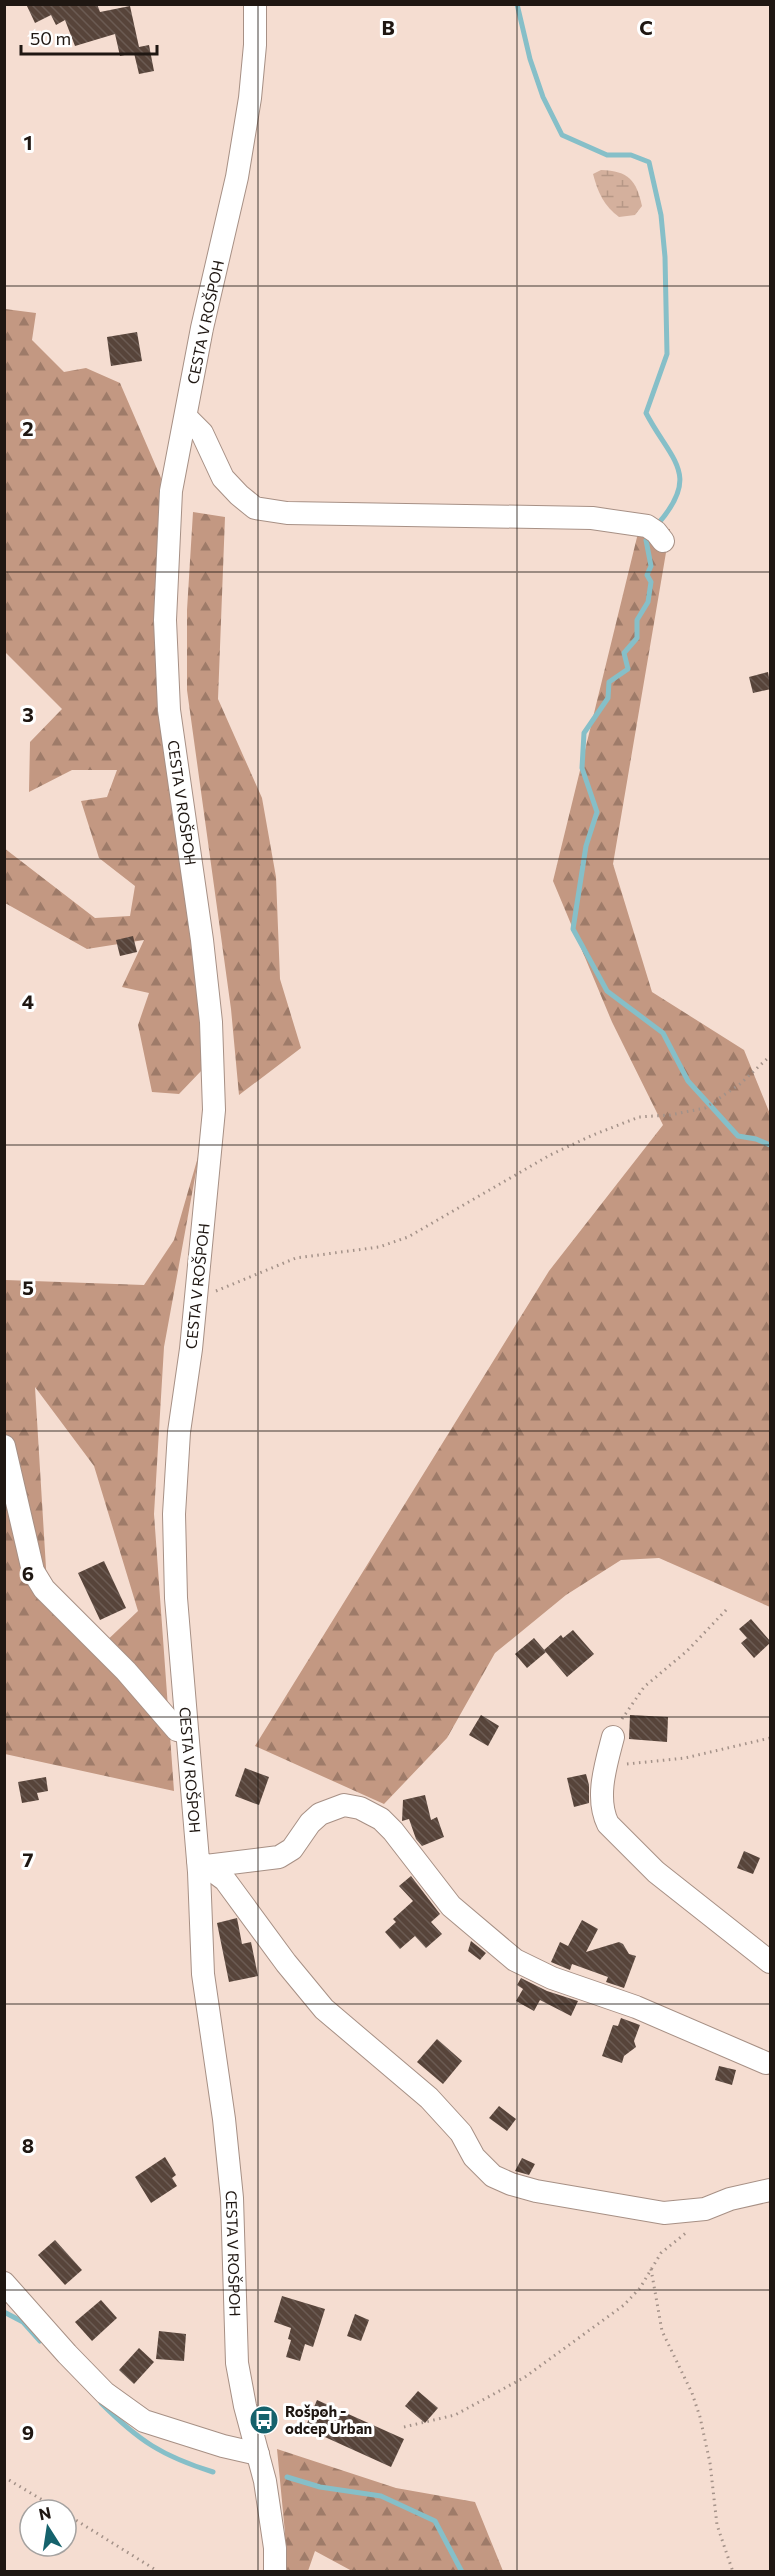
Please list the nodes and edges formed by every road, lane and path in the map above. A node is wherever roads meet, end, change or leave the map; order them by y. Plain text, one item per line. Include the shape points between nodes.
1 (255, 4) edge
2 (186, 417) junction
3 (663, 541) dead end
4 (771, 1056) edge
5 (195, 1299) junction
6 (4, 1446) edge
7 (728, 1608) dead end
8 (186, 1732) junction
9 (613, 1737) joint
10 (771, 1738) edge
11 (605, 1767) junction
12 (202, 1863) junction
13 (771, 1962) edge
14 (766, 2063) dead end
15 (771, 2190) edge
16 (705, 2209) junction
17 (651, 2267) junction
18 (4, 2283) edge
19 (404, 2427) dead end
20 (258, 2454) junction
21 (4, 2477) edge
22 (39, 2498) edge
23 (78, 2521) edge
24 (159, 2571) edge
25 (275, 2571) edge
26 (733, 2571) edge

1 - 2 street, CESTA V ROŠPOH via 250,98 237,177
2 - 3 street via 202,433 223,478 255,508 287,513 592,518 647,526
2 - 5 street, CESTA V ROŠPOH via 171,491 165,620 169,710 211,1022 214,1110
4 - 5 path via 705,1108 639,1117 576,1142 394,1243 308,1255
5 - 8 street, CESTA V ROŠPOH via 174,1514
6 - 8 street via 33,1571 44,1589 126,1671 177,1730
7 - 9 path via 644,1687
8 - 12 street, CESTA V ROŠPOH
9 - 11 street
10 - 11 path via 685,1758
11 - 13 street via 604,1816 614,1832 656,1872
12 - 14 street via 279,1857 292,1849 320,1814 344,1805 360,1808 381,1819 451,1906 515,1960
12 - 16 street via 225,1880 324,2009 429,2098 493,2176 536,2191 617,2206 664,2213
12 - 20 street, CESTA V ROŠPOH via 203,1974 232,2198 238,2372
15 - 16 street
16 - 17 path via 694,2226 661,2253
17 - 19 path via 640,2288 624,2305 525,2378 455,2415
17 - 26 path via 662,2331 700,2417 717,2525
18 - 20 street via 105,2393 144,2421
20 - 25 street, CESTA V ROŠPOH via 271,2516
21 - 22 path
23 - 24 path

